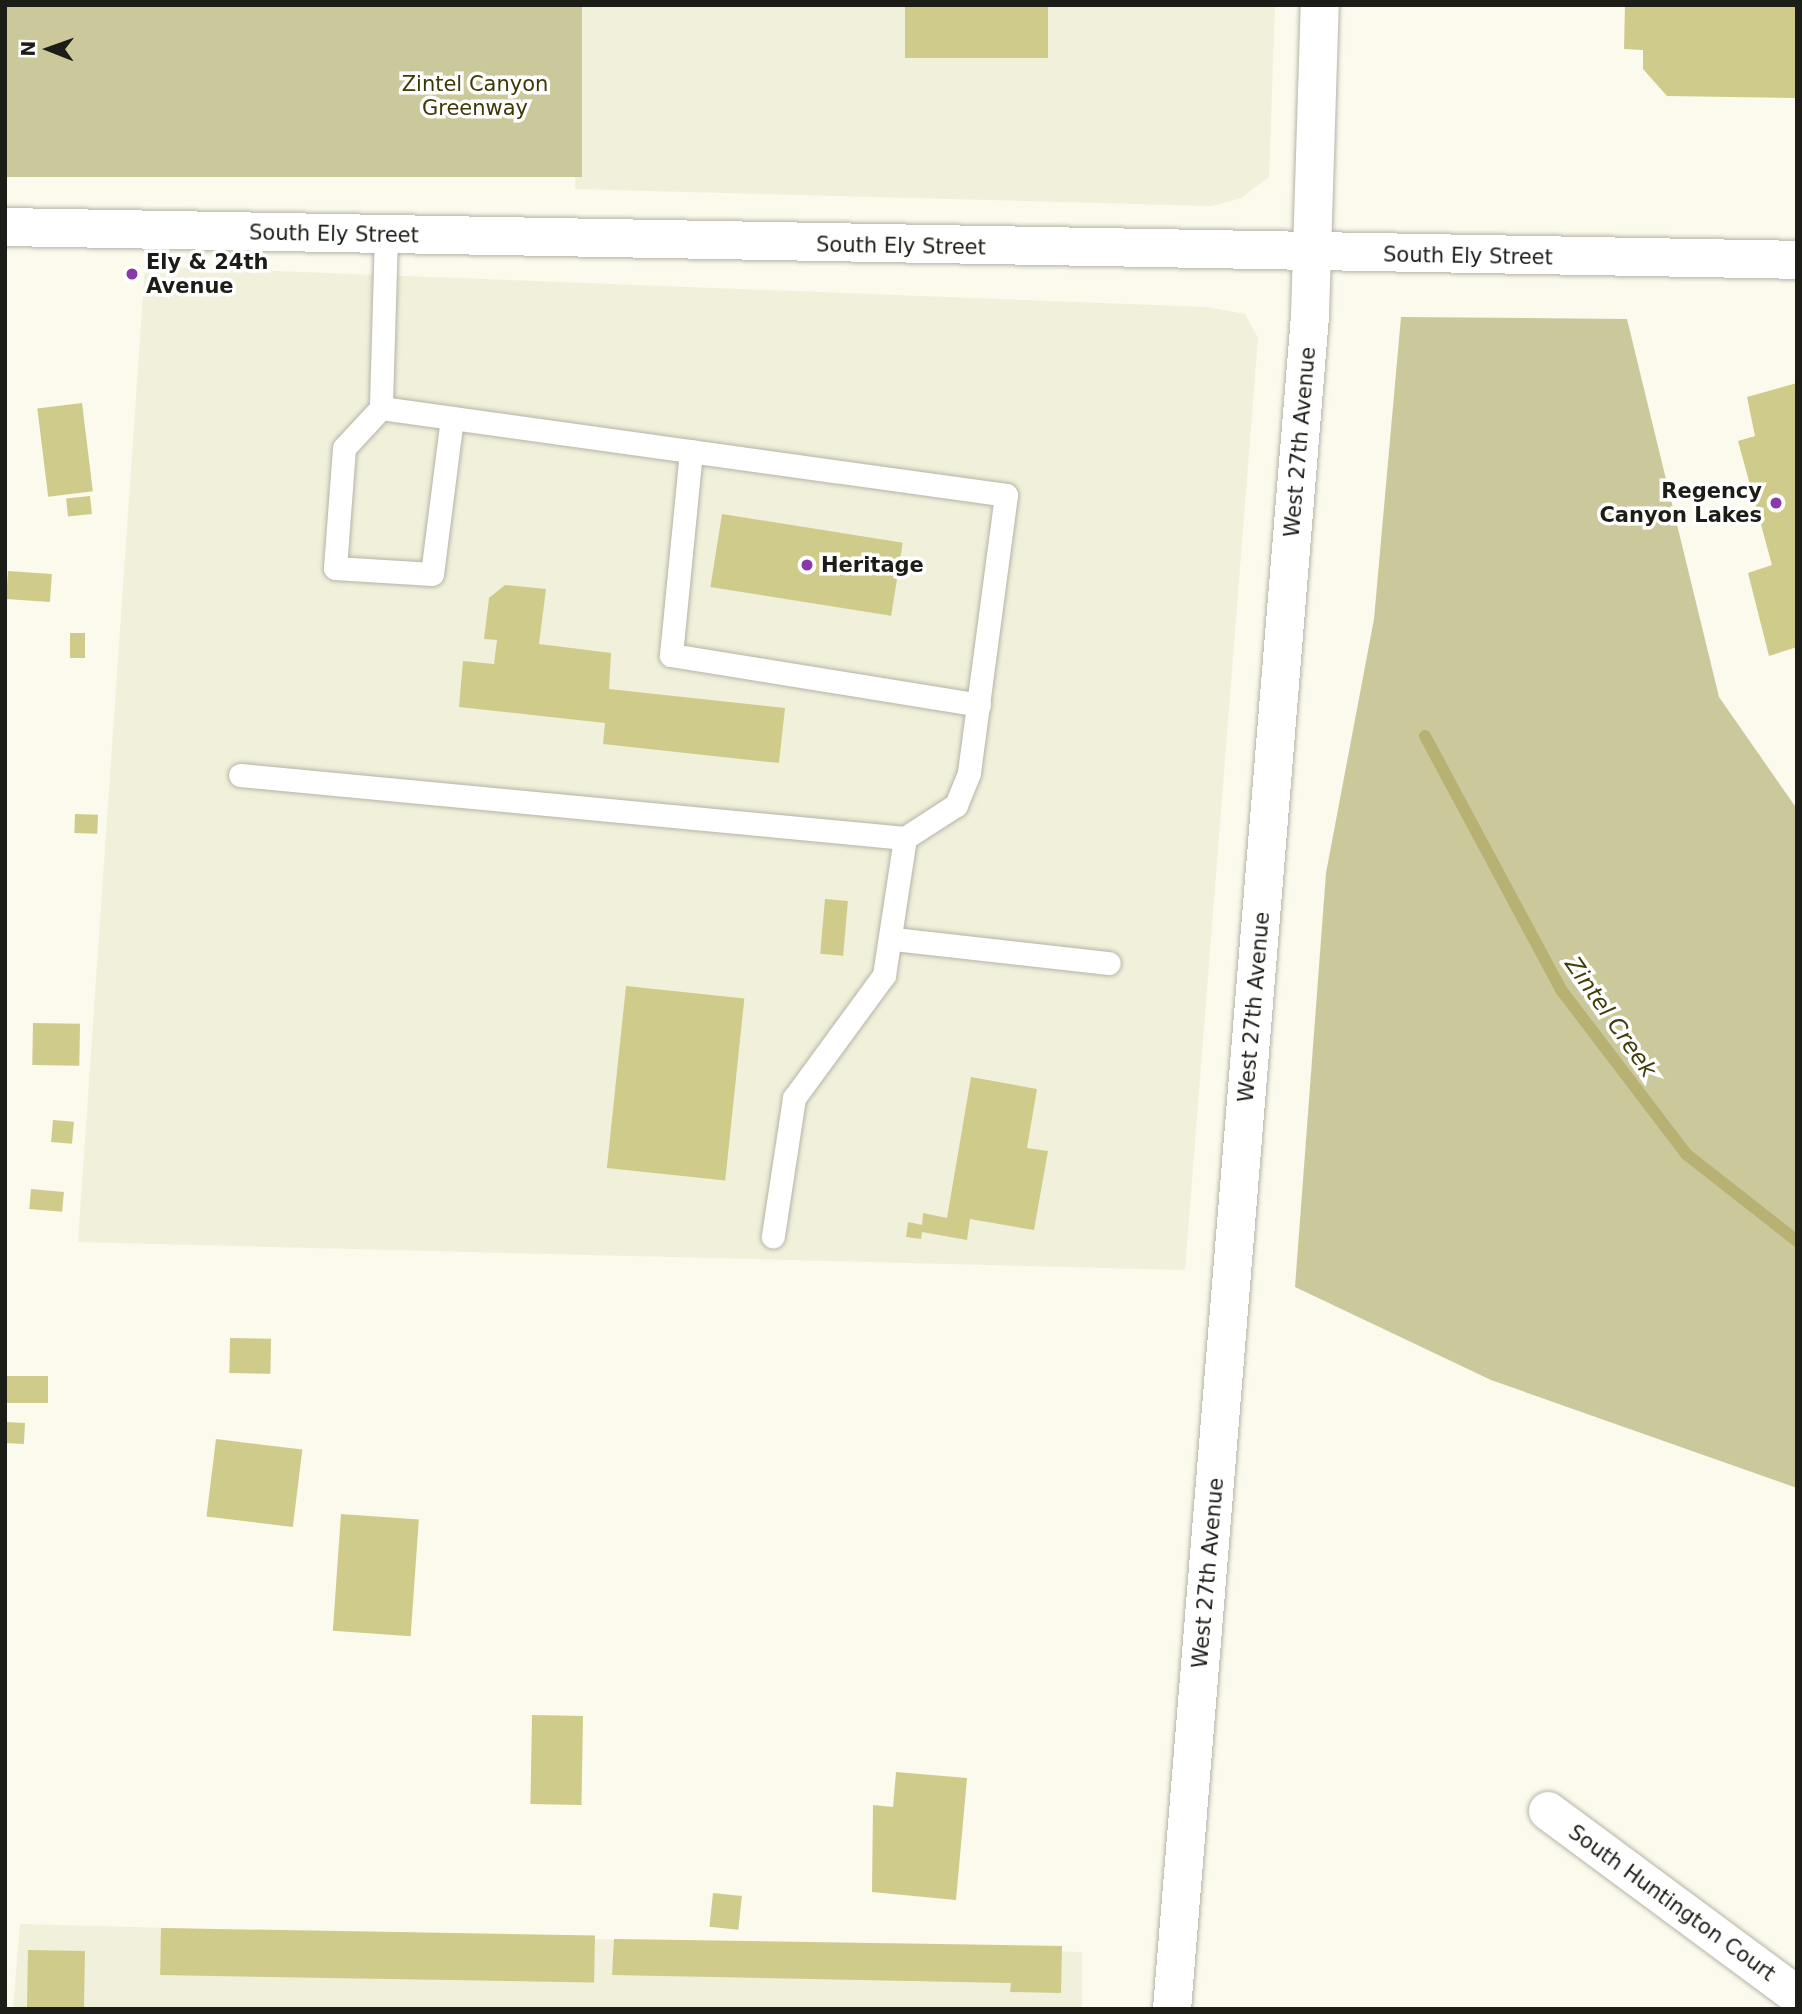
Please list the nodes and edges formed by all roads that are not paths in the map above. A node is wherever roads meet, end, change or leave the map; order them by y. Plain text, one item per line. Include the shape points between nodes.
1 (1320, 5) edge
2 (5, 227) edge
3 (386, 235) junction
4 (1311, 254) junction
5 (1797, 260) edge
6 (381, 408) junction
7 (452, 418) junction
8 (691, 451) junction
9 (979, 705) junction
10 (240, 775) dead end
11 (905, 838) junction
12 (894, 939) junction
13 (1109, 963) dead end
14 (773, 1236) dead end
15 (1548, 1811) dead end
16 (1797, 1994) edge
17 (1172, 2009) edge

1 - 4 street, West 27th Avenue
2 - 3 street, South Ely Street
3 - 4 street, South Ely Street
3 - 6 lane
4 - 5 street, South Ely Street
4 - 17 street, West 27th Avenue
6 - 7 lane
6 - 7 lane via 345,448 335,568 432,574
7 - 8 lane
8 - 9 lane via 671,655
8 - 9 lane via 1006,495
9 - 11 lane via 970,774 956,805
10 - 11 lane
11 - 12 lane
12 - 13 lane
12 - 14 lane via 884,975 794,1098
15 - 16 street, South Huntington Court

